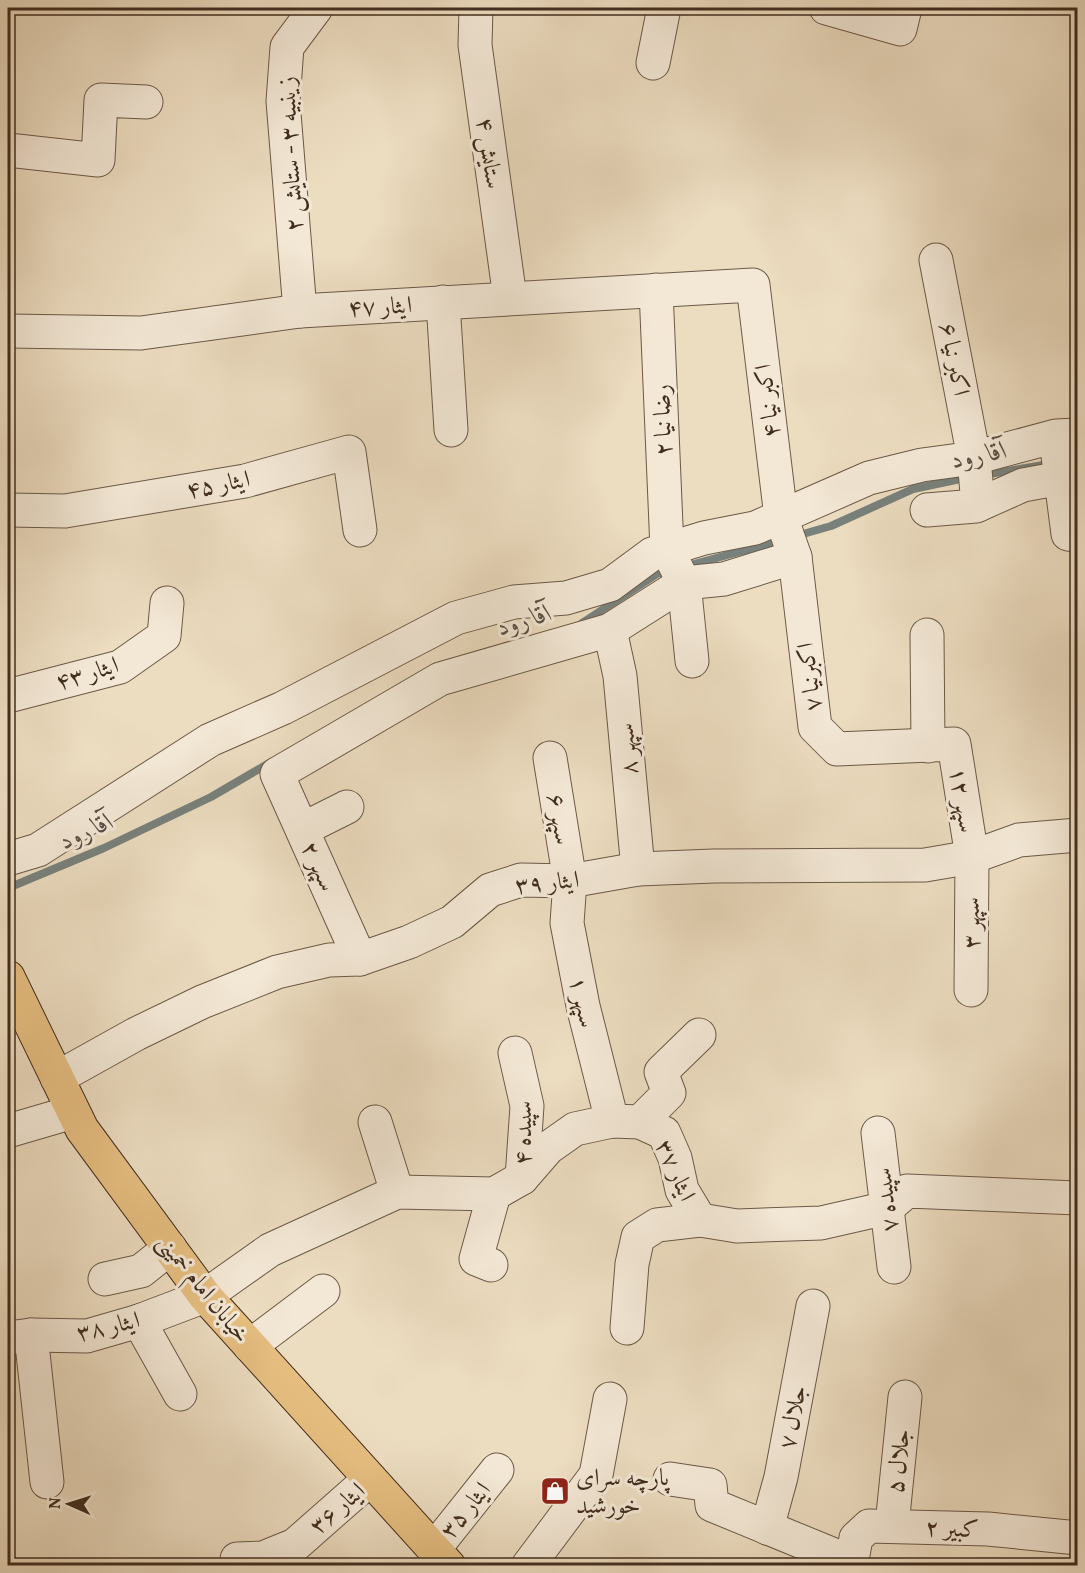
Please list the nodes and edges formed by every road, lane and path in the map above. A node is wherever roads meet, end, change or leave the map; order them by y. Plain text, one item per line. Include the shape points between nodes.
1 (316, 8) edge
2 (476, 8) edge
3 (664, 8) edge
4 (826, 8) edge
5 (903, 18) edge
6 (653, 63) dead end
7 (146, 102) dead end
8 (8, 150) edge
9 (936, 260) dead end
10 (753, 285) joint
11 (656, 290) junction
12 (510, 298) junction
13 (443, 302) junction
14 (300, 311) junction
15 (8, 332) edge
16 (451, 430) dead end
17 (1067, 436) edge
18 (974, 458) junction
19 (1068, 476) edge
20 (978, 506) junction
21 (8, 510) edge
22 (927, 510) dead end
23 (781, 517) junction
24 (360, 530) dead end
25 (1077, 535) edge
26 (667, 549) junction
27 (795, 557) junction
28 (684, 583) junction
29 (167, 603) dead end
30 (610, 630) junction
31 (927, 635) dead end
32 (692, 661) dead end
33 (8, 696) edge
34 (941, 745) junction
35 (550, 758) dead end
36 (346, 807) dead end
37 (303, 829) junction
38 (1077, 835) edge
39 (972, 857) junction
40 (8, 859) edge
41 (638, 869) junction
42 (570, 881) junction
43 (360, 959) junction
44 (10, 987) edge
45 (971, 990) dead end
46 (699, 1035) dead end
47 (514, 1053) dead end
48 (57, 1078) junction
49 (73, 1112) junction
50 (626, 1121) junction
51 (375, 1122) dead end
52 (8, 1131) edge
53 (878, 1133) dead end
54 (522, 1178) junction
55 (398, 1192) junction
56 (494, 1194) junction
57 (1077, 1198) edge
58 (887, 1208) junction
59 (700, 1220) junction
60 (170, 1248) junction
61 (491, 1265) dead end
62 (894, 1267) dead end
63 (105, 1279) dead end
64 (323, 1291) dead end
65 (205, 1296) junction
66 (813, 1306) dead end
67 (139, 1321) junction
68 (627, 1328) dead end
69 (19, 1337) edge
70 (250, 1346) junction
71 (180, 1394) dead end
72 (905, 1397) dead end
73 (610, 1400) dead end
74 (497, 1470) dead end
75 (370, 1479) junction
76 (670, 1479) dead end
77 (47, 1482) dead end
78 (892, 1525) junction
79 (766, 1528) junction
80 (1077, 1538) edge
81 (441, 1557) edge
82 (237, 1559) dead end
83 (851, 1564) edge
84 (528, 1566) edge

1 - 14 street, زینبیه ۳ - ستایش ۲ via 287,47 283,101
2 - 12 street, ستایش ۴ via 475,45
3 - 6 street
4 - 5 street
7 - 8 street via 101,100 98,160
9 - 18 street, اکبر نیا ۶
10 - 11 street, ایثار ۴۷
10 - 23 street, اکبر نیا ۴
11 - 12 street, ایثار ۴۷
11 - 26 street, رضا نیا ۲
12 - 13 street, ایثار ۴۷
13 - 14 street, ایثار ۴۷
13 - 16 street
14 - 15 street, ایثار ۴۷ via 141,333
17 - 18 street
17 - 19 street
18 - 20 street, اکبر نیا ۶
18 - 23 street via 869,478
19 - 20 street via 1023,485
19 - 25 street via 1068,534
20 - 22 street
21 - 24 street, ایثار ۴۵ via 65,511 234,483 349,452
23 - 26 street via 755,528
23 - 27 street, اکبرنیا ۷
26 - 28 street
26 - 40 street via 652,554 610,585 566,598 514,602 456,618 283,708 210,740 38,850
27 - 28 street via 724,579
27 - 34 street, اکبرنیا ۷ via 815,727 837,749
28 - 30 street
28 - 32 street
29 - 33 street, ایثار ۴۳ via 164,636 120,667
30 - 37 street, سپهر ۲ via 440,679 277,774
30 - 41 street, سپهر ۸ via 620,676
31 - 34 street, سپهر ۱۲
34 - 39 street, سپهر ۱۲
35 - 42 street, سپهر ۶
36 - 37 street
37 - 43 street, سپهر ۲
38 - 39 street, ایثار ۳۹ via 1019,840
39 - 41 street, ایثار ۳۹ via 925,865
39 - 45 street, سپهر ۳
41 - 42 street, ایثار ۳۹
42 - 43 street, ایثار ۳۹ via 521,880 490,890 452,922
42 - 50 street, سپهر ۱ via 567,923 583,1006
43 - 48 street, ایثار ۳۹ via 329,960 277,972 202,1002
44 - 48 main road, خیابان امام خمینی
46 - 50 street via 661,1072 669,1094
47 - 54 street, سپیده ۴ via 527,1106
48 - 49 main road, خیابان امام خمینی
49 - 52 street
49 - 60 main road, خیابان امام خمینی
50 - 54 street via 575,1128 548,1148
50 - 59 street, ایثار ۳۷ via 664,1133 682,1190
51 - 55 street
53 - 58 street, سپیده ۷
54 - 56 street
55 - 56 street
55 - 65 street via 270,1250
56 - 61 street via 476,1259
57 - 58 street, ایثار ۳۷ via 907,1191
58 - 59 street, ایثار ۳۷ via 821,1223 737,1226
58 - 62 street, سپیده ۷
59 - 68 street via 657,1225 638,1237
60 - 63 street via 141,1271
60 - 65 main road, خیابان امام خمینی
64 - 70 street
65 - 67 street, ایثار ۳۸
65 - 70 main road, خیابان امام خمینی
66 - 79 street, جلال ۷ via 781,1477
67 - 69 street, ایثار ۳۸ via 87,1336
67 - 71 street
69 - 77 street
70 - 75 main road, خیابان امام خمینی
72 - 78 street, جلال ۵
73 - 84 street via 596,1475
74 - 81 street, ایثار ۳۵
75 - 81 main road, خیابان امام خمینی
75 - 82 street, ایثار ۳۶ via 295,1545 263,1558
76 - 79 street via 710,1485 712,1505
78 - 80 street, کبیر ۲
78 - 83 street, کبیر ۲ via 869,1526 856,1538
79 - 83 street

